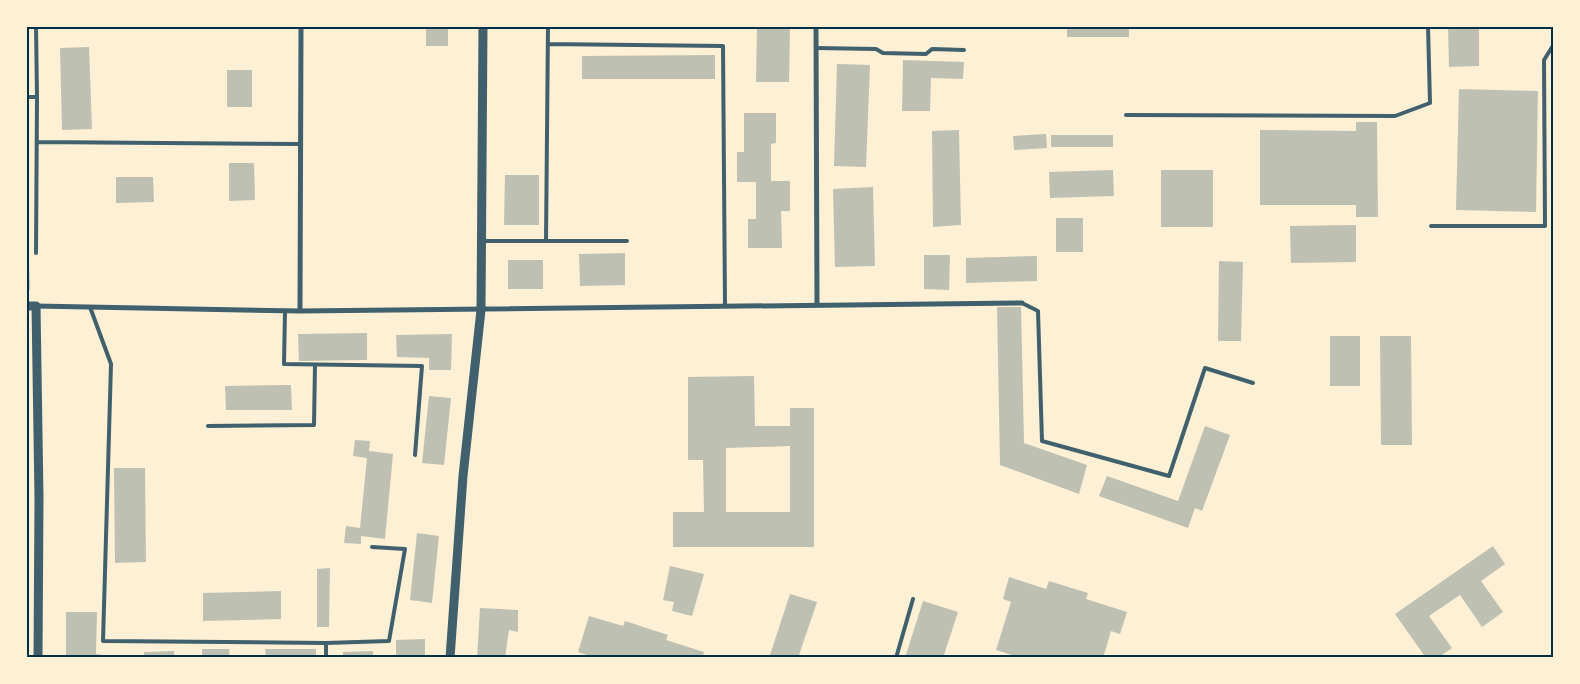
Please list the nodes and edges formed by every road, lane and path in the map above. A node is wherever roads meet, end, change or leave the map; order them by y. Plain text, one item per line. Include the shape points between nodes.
1 (36, 26) edge
2 (301, 26) edge
3 (483, 26) edge
4 (548, 26) edge
5 (816, 26) edge
6 (1428, 26) edge
7 (548, 44) junction
8 (1554, 44) edge
9 (816, 48) junction
10 (964, 50) dead end
11 (26, 97) edge
12 (37, 97) junction
13 (1126, 114) dead end
14 (37, 142) junction
15 (300, 144) junction
16 (1432, 226) dead end
17 (481, 241) junction
18 (546, 241) junction
19 (627, 241) dead end
20 (36, 253) dead end
21 (1022, 302) joint
22 (817, 305) junction
23 (26, 306) edge
24 (36, 306) junction
25 (725, 306) junction
26 (90, 307) junction
27 (481, 310) junction
28 (285, 311) junction
29 (300, 311) junction
30 (315, 364) junction
31 (1253, 383) dead end
32 (208, 426) dead end
33 (415, 455) dead end
34 (372, 547) dead end
35 (913, 599) dead end
36 (326, 643) junction
37 (38, 658) edge
38 (326, 658) edge
39 (450, 658) edge
40 (896, 658) edge

1 - 12 lane
2 - 15 street
3 - 17 street
4 - 7 lane
5 - 9 street
6 - 13 lane via 1430,103 1395,116
7 - 18 lane
7 - 25 lane via 723,46
8 - 16 lane via 1544,60 1545,226
9 - 10 lane via 926,54 932,49
9 - 22 street
11 - 12 lane
12 - 14 lane
14 - 15 lane
14 - 20 lane
15 - 29 street
17 - 18 lane
17 - 27 street
18 - 19 lane
21 - 22 street
21 - 31 lane via 1038,311 1042,440 1170,476 1205,368
22 - 25 street
23 - 24 street
24 - 26 street
24 - 37 street
25 - 27 street
26 - 28 street
26 - 36 lane via 111,364 103,641
27 - 29 street
27 - 39 street via 463,476
28 - 29 street
28 - 30 lane via 284,364
30 - 32 lane via 314,425
30 - 33 lane via 422,366
34 - 36 lane via 405,549 389,641
35 - 40 lane
36 - 38 lane

